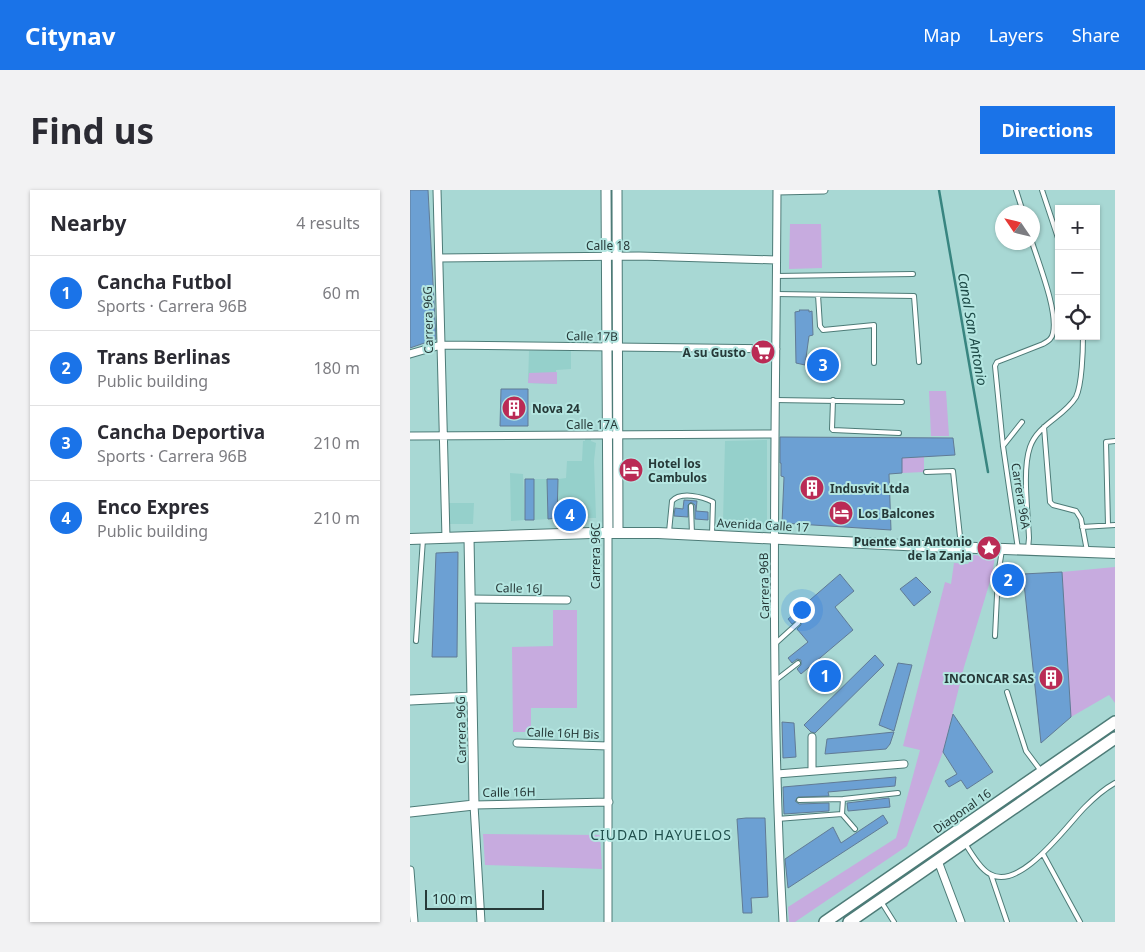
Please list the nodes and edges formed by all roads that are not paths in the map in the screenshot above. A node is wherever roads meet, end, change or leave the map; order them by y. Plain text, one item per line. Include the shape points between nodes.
1 (438, 190) edge
2 (606, 190) edge
3 (616, 190) edge
4 (777, 190) edge
5 (824, 190) edge
6 (1016, 190) edge
7 (1042, 190) edge
8 (1021, 205) edge
9 (1055, 229) edge
10 (1034, 250) edge
11 (606, 256) junction
12 (617, 256) junction
13 (439, 258) junction
14 (776, 260) junction
15 (913, 274) dead end
16 (776, 276) junction
17 (776, 294) junction
18 (818, 295) junction
19 (1083, 340) edge
20 (441, 345) junction
21 (607, 347) junction
22 (617, 348) junction
23 (776, 349) junction
24 (410, 354) edge
25 (874, 362) dead end
26 (919, 362) dead end
27 (775, 400) junction
28 (832, 400) junction
29 (902, 402) dead end
30 (1022, 422) dead end
31 (1044, 427) junction
32 (899, 433) dead end
33 (775, 434) junction
34 (607, 435) junction
35 (617, 435) junction
36 (410, 436) edge
37 (444, 436) junction
38 (1115, 442) edge
39 (1003, 446) junction
40 (926, 472) dead end
41 (691, 506) dead end
42 (1108, 525) junction
43 (1115, 525) edge
44 (1082, 526) junction
45 (613, 532) junction
46 (668, 533) junction
47 (692, 534) junction
48 (712, 535) junction
49 (422, 538) junction
50 (446, 538) junction
51 (469, 538) junction
52 (774, 538) junction
53 (410, 539) edge
54 (961, 547) junction
55 (1002, 548) junction
56 (1023, 549) junction
57 (1087, 552) junction
58 (1115, 552) edge
59 (470, 599) junction
60 (567, 600) dead end
61 (798, 623) dead end
62 (995, 636) dead end
63 (416, 641) dead end
64 (776, 643) junction
65 (798, 664) dead end
66 (776, 680) junction
67 (1007, 692) dead end
68 (472, 697) junction
69 (410, 700) edge
70 (1115, 722) edge
71 (812, 737) dead end
72 (1115, 738) edge
73 (517, 743) dead end
74 (608, 746) junction
75 (904, 764) dead end
76 (812, 771) junction
77 (1043, 772) junction
78 (777, 774) junction
79 (1115, 783) edge
80 (898, 793) dead end
81 (843, 799) junction
82 (799, 800) dead end
83 (609, 802) junction
84 (474, 805) junction
85 (410, 812) edge
86 (842, 814) junction
87 (778, 819) junction
88 (855, 829) dead end
89 (964, 842) junction
90 (1042, 854) junction
91 (938, 861) junction
92 (410, 870) edge
93 (991, 875) junction
94 (880, 900) junction
95 (414, 922) edge
96 (481, 922) edge
97 (608, 922) edge
98 (783, 922) edge
99 (825, 922) edge
100 (849, 922) edge
101 (894, 922) edge
102 (961, 922) edge
103 (1007, 922) edge
104 (1080, 922) edge

1 - 13 street, Carrera 96G
2 - 11 street, Carrera 96C
3 - 12 street, Carrera 96C
4 - 5 street
4 - 14 street, Carrera 96B
6 - 8 lane
7 - 9 lane
10 - 39 lane, Carrera 96A via 1054,317 1053,334 1043,344 997,362 995,366
11 - 12 street, Calle 18
11 - 13 street, Calle 18
11 - 21 street, Carrera 96C
12 - 14 street, Calle 18
12 - 22 street, Carrera 96C
13 - 20 street, Carrera 96G
14 - 16 street, Carrera 96B
15 - 16 lane
16 - 17 street, Carrera 96B
17 - 18 lane
17 - 23 street, Carrera 96B
18 - 25 lane via 823,330 874,325
18 - 26 lane via 914,296
19 - 31 lane via 1077,395
20 - 21 street, Calle 17B
20 - 24 street, Calle 17B
20 - 37 street, Carrera 96G
21 - 22 street, Calle 17B
21 - 34 street, Carrera 96C
22 - 23 street, Calle 17B
22 - 35 street, Carrera 96C
23 - 27 street, Carrera 96B
27 - 28 lane
27 - 33 street, Carrera 96B
28 - 29 lane
28 - 32 lane via 834,430
30 - 39 lane
31 - 44 lane via 1050,502 1076,511
31 - 56 lane via 1029,448 1026,464 1029,538
33 - 35 street, Calle 17A
33 - 52 street, Carrera 96B
34 - 35 street, Calle 17A
34 - 37 street, Calle 17A
34 - 45 street, Carrera 96C
35 - 45 street, Carrera 96C
36 - 37 street, Calle 17A
37 - 50 street, Carrera 96G
38 - 42 lane via 1106,442
39 - 56 lane, Carrera 96A
40 - 54 lane via 953,471
41 - 47 lane
42 - 43 lane
42 - 44 lane
44 - 57 lane
45 - 46 main road, Avenida Calle 17
45 - 51 main road, Avenida Calle 17
45 - 74 street, Carrera 96C
46 - 47 main road, Avenida Calle 17
46 - 48 lane via 672,501 680,496 713,502
47 - 48 main road, Avenida Calle 17
48 - 52 main road, Avenida Calle 17
49 - 50 main road, Avenida Calle 17
49 - 53 main road, Avenida Calle 17
49 - 63 lane
50 - 51 main road, Avenida Calle 17
51 - 59 street, Carrera 96G
52 - 54 main road, Avenida Calle 17
52 - 64 street, Carrera 96B
54 - 55 main road, Avenida Calle 17
55 - 56 main road, Avenida Calle 17
55 - 62 lane
56 - 57 main road, Avenida Calle 17
57 - 58 main road, Avenida Calle 17
59 - 60 street, Calle 16J
59 - 68 street, Carrera 96G
61 - 64 lane
64 - 66 street, Carrera 96B
65 - 66 lane
66 - 78 street, Carrera 96B
67 - 77 lane via 1026,751
68 - 69 street
68 - 84 street, Carrera 96G
70 - 77 main road, Diagonal 16
71 - 76 street
72 - 89 main road
73 - 74 street, Calle 16H Bis
74 - 83 street, Carrera 96C
75 - 76 street
76 - 78 street
77 - 99 main road, Diagonal 16
78 - 87 street, Carrera 96B
79 - 90 lane via 1085,807
80 - 81 lane
81 - 82 lane
81 - 86 lane
83 - 84 street, Calle 16H
83 - 97 street, Carrera 96C
84 - 85 street, Calle 16H
84 - 96 street, Carrera 96G
86 - 87 lane
86 - 88 lane
87 - 98 street, Carrera 96B
89 - 91 main road
89 - 93 lane
90 - 93 lane via 1014,874
90 - 104 lane
91 - 94 main road
91 - 102 street
92 - 95 street
93 - 103 lane
94 - 100 main road
94 - 101 lane

